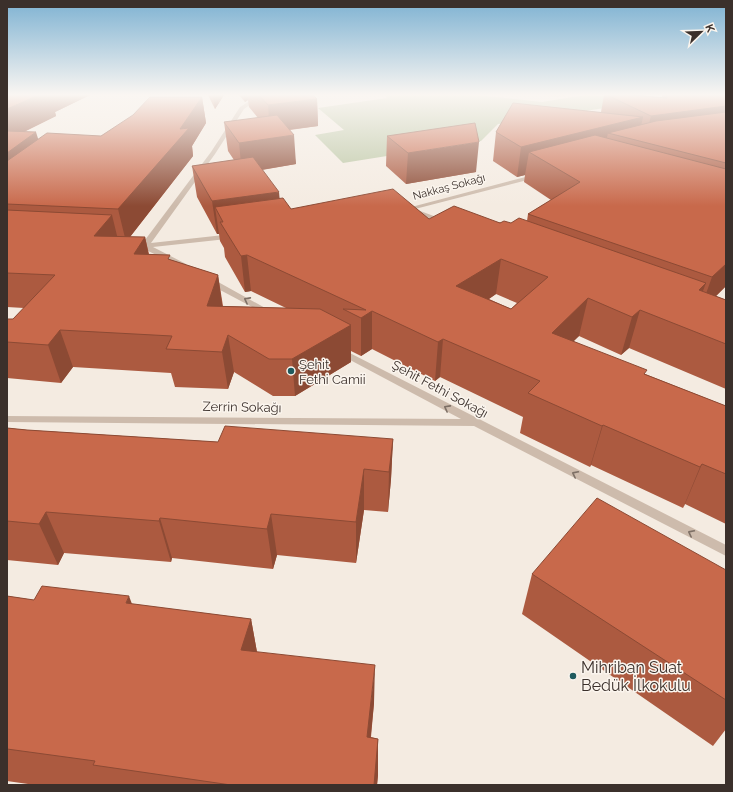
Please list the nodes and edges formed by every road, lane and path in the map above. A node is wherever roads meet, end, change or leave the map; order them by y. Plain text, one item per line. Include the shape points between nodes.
1 (227, 132) edge
2 (546, 174) edge
3 (410, 209) junction
4 (394, 211) edge
5 (454, 226) edge
6 (240, 235) edge
7 (141, 246) junction
8 (279, 318) edge
9 (328, 344) edge
10 (7, 419) edge
11 (476, 423) junction
12 (726, 551) edge

1 - 7 street
2 - 3 street, Nakkaş Sokağı
3 - 4 street, Nakkaş Sokağı
3 - 5 street
6 - 7 street
8 -> 7 street
11 -> 9 street, Şehit Fethi Sokağı
10 - 11 street, Zerrin Sokağı
12 -> 11 street, Şehit Fethi Sokağı

